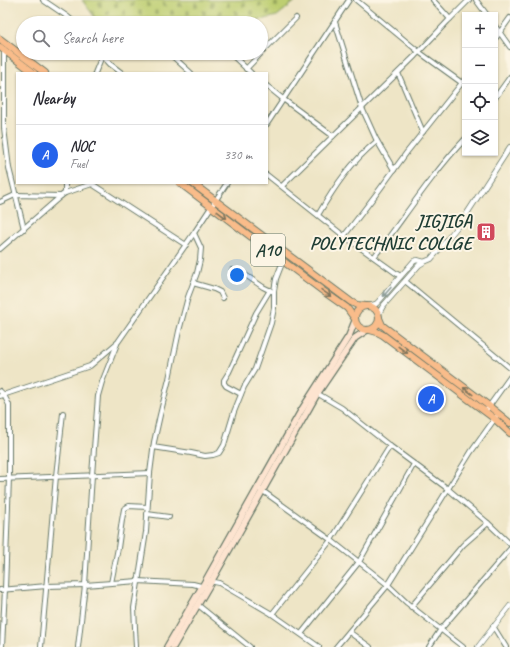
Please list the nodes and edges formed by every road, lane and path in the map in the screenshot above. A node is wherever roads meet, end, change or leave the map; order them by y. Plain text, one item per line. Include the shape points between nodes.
1 (43, 0) edge
2 (349, 0) edge
3 (356, 0) edge
4 (433, 0) edge
5 (469, 0) edge
6 (476, 0) edge
7 (485, 12) edge
8 (67, 16) edge
9 (296, 18) dead end
10 (510, 18) edge
11 (450, 19) junction
12 (335, 22) junction
13 (498, 30) edge
14 (500, 33) junction
15 (498, 35) edge
16 (2, 45) edge
17 (268, 46) edge
18 (510, 47) edge
19 (419, 52) junction
20 (16, 54) edge
21 (16, 57) edge
22 (19, 60) edge
23 (25, 60) edge
24 (100, 60) edge
25 (107, 60) edge
26 (177, 60) edge
27 (237, 60) edge
28 (255, 60) edge
29 (246, 69) junction
30 (33, 72) edge
31 (43, 72) edge
32 (95, 72) edge
33 (121, 72) edge
34 (190, 72) edge
35 (250, 72) edge
36 (398, 73) junction
37 (510, 77) edge
38 (462, 83) joint
39 (268, 87) edge
40 (498, 94) edge
41 (283, 99) junction
42 (362, 108) junction
43 (268, 122) edge
44 (423, 132) junction
45 (5, 134) junction
46 (0, 136) edge
47 (333, 136) junction
48 (377, 141) junction
49 (462, 142) edge
50 (510, 147) edge
51 (394, 170) junction
52 (268, 176) edge
53 (65, 184) edge
54 (93, 184) edge
55 (181, 184) edge
56 (193, 184) edge
57 (226, 184) edge
58 (282, 186) junction
59 (15, 195) junction
60 (63, 195) junction
61 (215, 200) junction
62 (0, 202) edge
63 (211, 206) junction
64 (318, 215) junction
65 (24, 229) junction
66 (194, 233) junction
67 (344, 236) junction
68 (186, 245) junction
69 (0, 249) edge
70 (374, 257) junction
71 (283, 262) junction
72 (424, 262) junction
73 (232, 270) dead end
74 (400, 276) junction
75 (406, 281) junction
76 (193, 283) junction
77 (272, 291) junction
78 (223, 298) dead end
79 (368, 306) junction
80 (379, 317) junction
81 (355, 320) junction
82 (369, 330) junction
83 (118, 342) junction
84 (510, 368) edge
85 (510, 377) edge
86 (0, 391) edge
87 (315, 392) junction
88 (241, 394) junction
89 (2, 396) edge
90 (487, 409) junction
91 (63, 413) dead end
92 (497, 416) junction
93 (510, 423) edge
94 (510, 433) edge
95 (390, 446) junction
96 (153, 447) junction
97 (414, 464) junction
98 (150, 473) junction
99 (92, 475) junction
100 (56, 476) junction
101 (9, 478) junction
102 (0, 479) edge
103 (448, 489) junction
104 (260, 490) junction
105 (147, 507) junction
106 (147, 514) junction
107 (169, 517) dead end
108 (488, 523) junction
109 (331, 540) junction
110 (510, 544) edge
111 (510, 549) edge
112 (359, 562) junction
113 (138, 581) junction
114 (209, 581) junction
115 (111, 583) junction
116 (85, 585) junction
117 (388, 585) junction
118 (46, 586) junction
119 (205, 587) junction
120 (5, 589) junction
121 (0, 590) edge
122 (198, 605) junction
123 (510, 606) edge
124 (411, 607) junction
125 (272, 614) junction
126 (493, 626) junction
127 (441, 629) junction
128 (348, 632) junction
129 (301, 634) junction
130 (2, 647) edge
131 (42, 647) edge
132 (78, 647) edge
133 (136, 647) edge
134 (167, 647) edge
135 (173, 647) edge
136 (250, 647) edge
137 (319, 647) edge
138 (336, 647) edge
139 (370, 647) edge
140 (429, 647) edge
141 (463, 647) edge
142 (478, 647) edge
143 (506, 647) edge

1 - 8 street
2 - 12 street
3 - 19 street
4 - 11 street
5 - 11 street
6 - 7 street
9 - 17 street
10 - 14 street
11 - 19 street
12 - 41 street
12 - 42 street
13 - 14 street
14 - 15 street
14 - 18 street
16 - 20 highway
16 - 21 highway
16 - 45 street
19 - 36 street
19 - 38 street
22 - 30 highway
23 - 31 highway
24 - 32 street
25 - 33 street
26 - 34 street
27 - 29 street
28 - 29 street
29 - 35 street
36 - 42 street
36 - 44 street
37 - 40 street
38 - 44 street
39 - 41 street
41 - 43 street
41 - 47 street
42 - 47 street
42 - 48 street
44 - 51 street
45 - 46 street
45 - 59 street
47 - 58 street
48 - 51 street
48 - 64 street via 352,164
49 - 70 street via 435,174
50 - 72 street via 460,224 431,259
51 - 67 street
52 - 58 street
53 - 60 street
54 - 60 street
54 - 68 street
55 - 63 highway, A10
56 - 61 highway, A10
57 - 61 street
58 - 64 street
59 - 60 street
59 - 62 street
59 - 65 street
60 - 65 street
61 - 63 street
61 - 79 highway, A10 via 351,302
63 - 66 street
63 -> 71 highway, A10
64 - 67 street
65 - 69 street
66 - 68 street
66 - 76 street via 201,248
67 - 70 street
68 - 83 street
70 - 74 street
71 - 77 street
71 -> 81 highway, A10 via 347,308
72 - 74 street via 417,260
72 - 75 street
73 - 77 street via 241,272
74 -> 79 street via 376,304
75 - 80 street via 383,306
75 - 84 street
76 - 78 street via 220,292
76 - 96 street via 179,331
77 - 88 street via 274,308 271,323 255,369
77 - 88 street via 256,314 224,380 226,386
79 - 80 highway, A10 via 374,308
79 - 81 highway via 358,309
80 - 82 highway via 376,326
90 -> 80 highway, A10 via 382,325
81 - 82 highway, A10 via 359,328
81 - 87 main road via 349,336
82 - 87 main road via 355,338
82 -> 90 highway, A10 via 382,335
83 - 89 street via 90,366
83 - 99 street via 98,396
85 - 90 street
86 - 89 street
87 - 95 street via 342,408
87 - 104 main road via 301,411
88 - 96 street via 219,453 205,456
89 - 101 street via 9,405
90 - 92 highway, A10
91 - 100 street
92 - 93 highway, A10
92 - 94 highway, A10
92 - 103 street
95 - 97 street
95 - 109 street
96 - 98 street
97 - 103 street
97 - 112 street
98 - 99 street
98 - 105 street
99 - 100 street
99 - 116 street
100 - 101 street
100 - 118 street
101 - 102 street
101 - 120 street
103 - 108 street
103 - 117 street
104 - 109 street
104 - 114 main road
105 - 106 street
105 - 115 street via 129,506 124,509
106 - 107 street
106 - 113 street
108 - 110 street
108 - 124 street via 463,545
109 - 112 street
109 - 125 street
111 - 127 street
112 - 117 street
112 - 129 street
113 - 115 street
113 - 119 street
113 - 133 street via 134,608
114 - 119 main road
114 - 125 street via 219,583
115 - 116 street
116 - 118 street
116 - 132 street
117 - 124 street
117 - 128 street
118 - 120 street
118 - 131 street
119 - 122 main road
119 - 134 main road
120 - 121 street
120 - 130 street
122 - 135 main road
122 - 136 street
123 - 126 street
124 - 127 street
125 - 129 street
126 - 142 street
126 - 143 street
127 - 140 street
127 - 141 street
128 - 138 street
128 - 139 street
129 - 137 street

